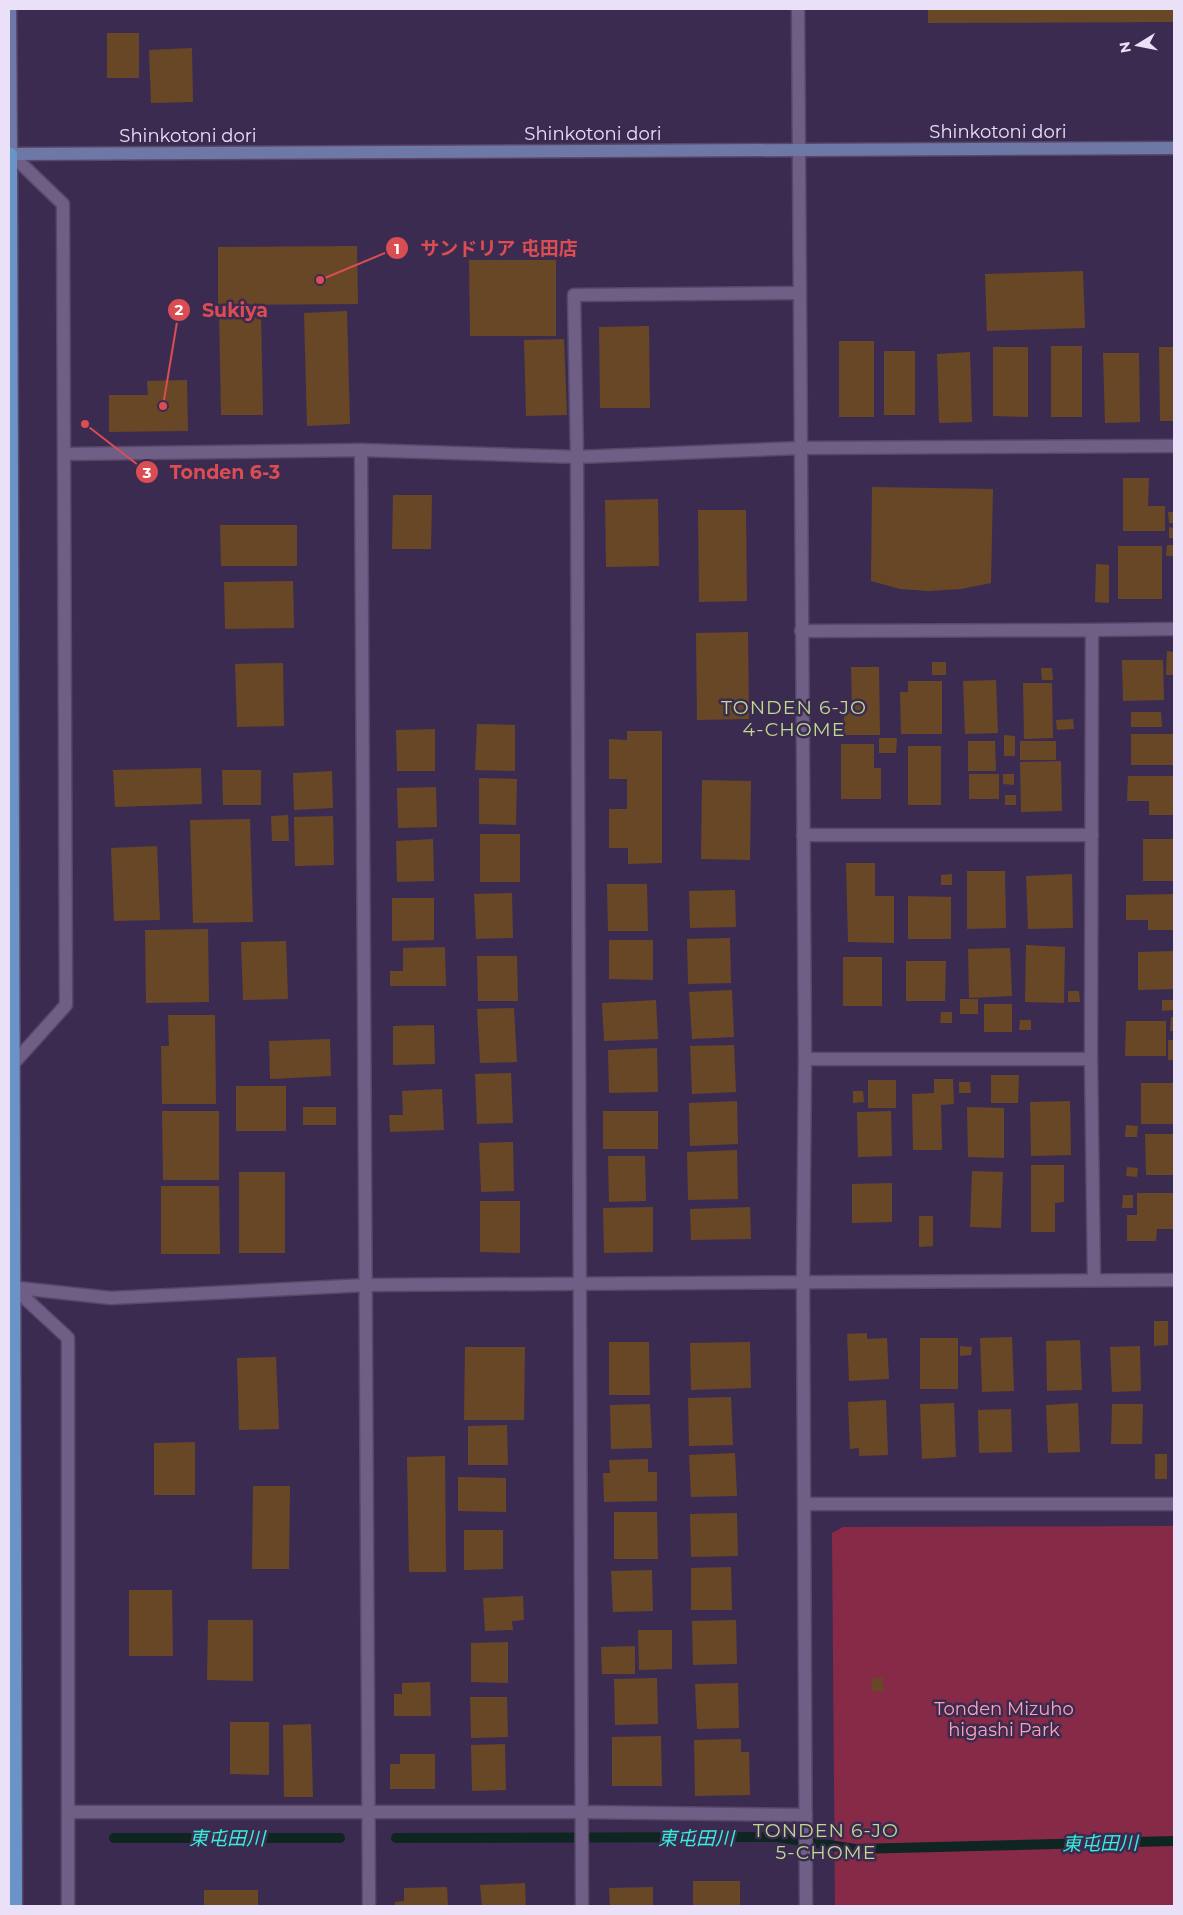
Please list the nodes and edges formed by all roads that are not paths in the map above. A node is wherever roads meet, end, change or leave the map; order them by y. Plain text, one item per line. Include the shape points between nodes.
1 (10, 9) edge
2 (798, 9) edge
3 (1174, 148) edge
4 (799, 150) junction
5 (10, 154) edge
6 (800, 293) junction
7 (1174, 446) edge
8 (801, 448) junction
9 (361, 450) junction
10 (64, 454) junction
11 (577, 457) junction
12 (1174, 629) edge
13 (1092, 630) junction
14 (801, 632) junction
15 (803, 835) junction
16 (1092, 835) junction
17 (806, 1059) junction
18 (1091, 1059) junction
19 (13, 1064) junction
20 (1094, 1280) junction
21 (1174, 1280) edge
22 (803, 1282) junction
23 (579, 1284) junction
24 (366, 1285) junction
25 (11, 1287) edge
26 (804, 1504) junction
27 (1174, 1504) edge
28 (68, 1812) junction
29 (368, 1812) junction
30 (582, 1812) junction
31 (806, 1815) junction
32 (16, 1906) edge
33 (68, 1906) edge
34 (368, 1906) edge
35 (582, 1906) edge
36 (806, 1906) edge

1 - 5 street
2 - 4 street
3 - 4 street, Shinkotoni dori
4 - 5 street, Shinkotoni dori
4 - 6 street
5 - 10 street via 64,204
5 - 19 main road
6 - 8 street
6 - 11 street via 574,295
7 - 8 street
8 - 11 street
8 - 14 street
9 - 10 street
9 - 11 street
9 - 24 street
10 - 19 street via 66,1006
11 - 23 street
12 - 13 street
13 - 14 street
13 - 16 street
14 - 15 street
15 - 16 street
15 - 17 street
16 - 18 street
17 - 18 street
17 - 22 street
18 - 20 street
19 - 25 main road
20 - 21 street
20 - 22 street
22 - 23 street
22 - 26 street
23 - 24 street
23 - 30 street
24 - 25 street via 110,1298
24 - 29 street
25 - 28 street via 68,1338
25 - 32 main road
26 - 27 street
26 - 31 street
28 - 29 street
28 - 33 street
29 - 30 street
29 - 34 street
30 - 31 street
30 - 35 street
31 - 36 street

